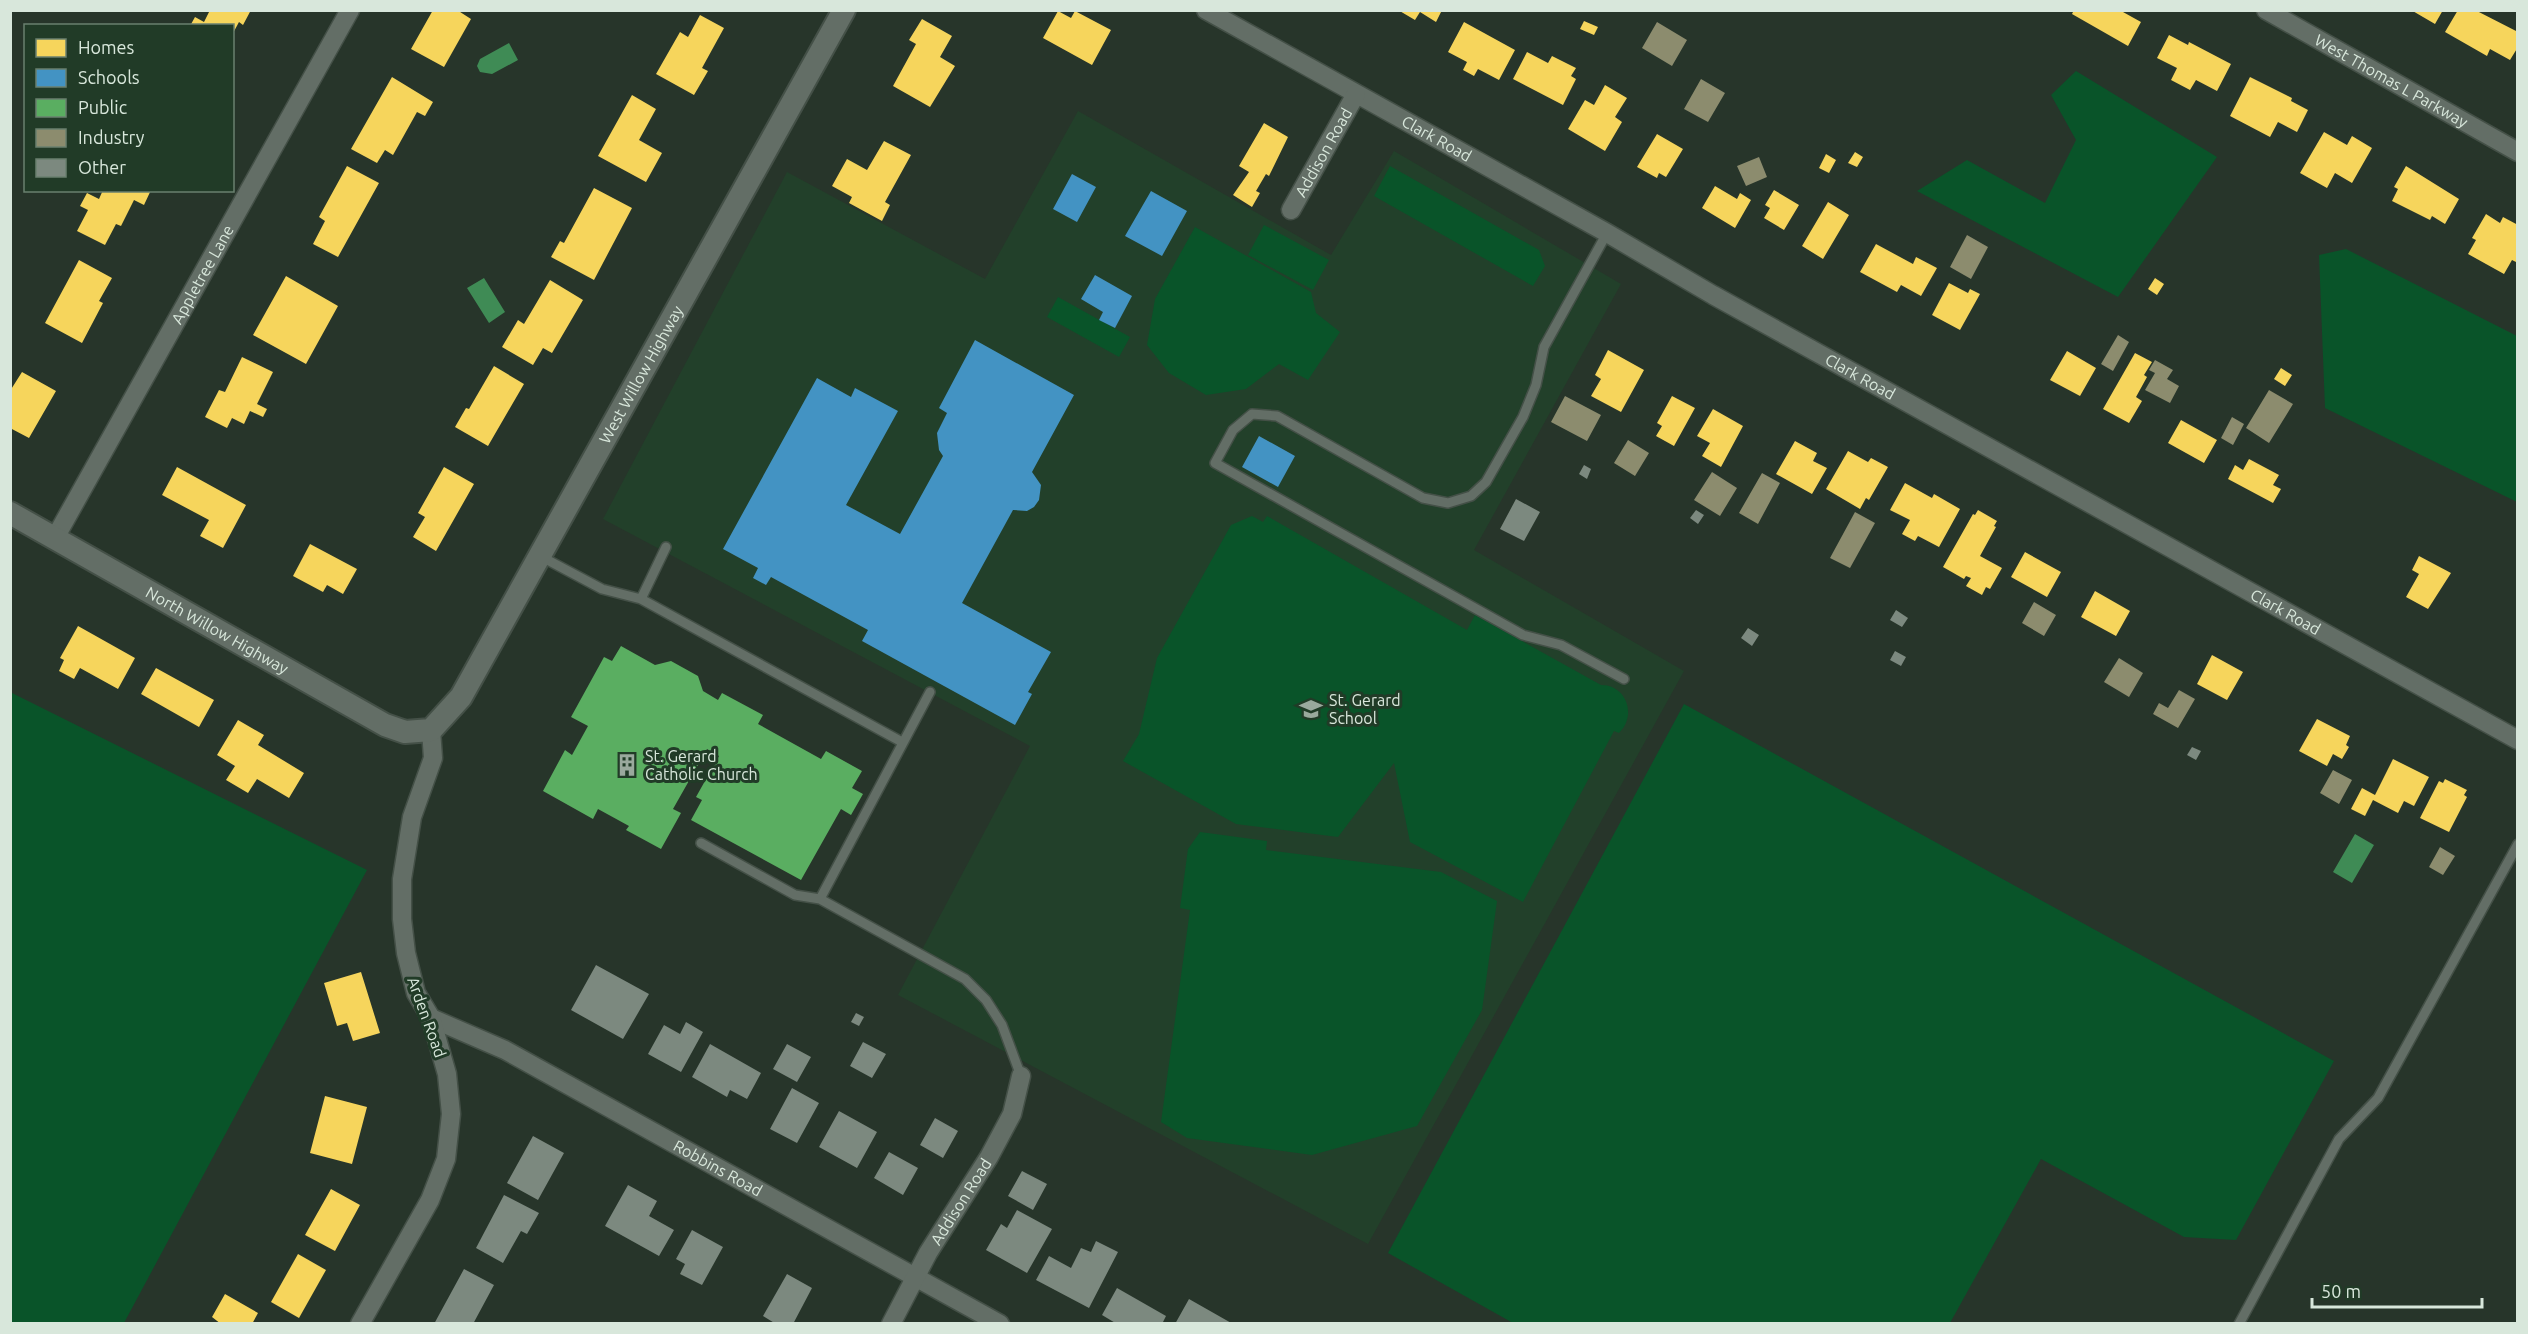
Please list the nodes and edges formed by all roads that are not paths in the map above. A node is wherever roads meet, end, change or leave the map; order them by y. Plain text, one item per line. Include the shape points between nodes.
1 (350, 10) edge
2 (844, 10) edge
3 (1206, 10) edge
4 (2266, 10) edge
5 (1356, 94) junction
6 (2517, 152) edge
7 (1291, 210) dead end
8 (1607, 233) junction
9 (10, 513) edge
10 (56, 538) junction
11 (666, 547) dead end
12 (538, 556) junction
13 (641, 599) junction
14 (1624, 679) dead end
15 (930, 692) dead end
16 (431, 730) junction
17 (2517, 740) edge
18 (902, 742) junction
19 (701, 843) dead end
20 (2517, 844) edge
21 (820, 899) junction
22 (431, 1018) junction
23 (1021, 1076) joint
24 (916, 1277) junction
25 (360, 1323) edge
26 (891, 1323) edge
27 (1000, 1323) edge
28 (2239, 1323) edge

1 - 10 street, Appletree Lane
2 - 12 street, West Willow Highway
3 - 5 street, Clark Road
4 - 6 street, West Thomas L Parkway
5 - 7 street, Addison Road
5 - 8 street, Clark Road
8 - 14 lane via 1544,347 1536,386 1523,417 1486,482 1471,496 1448,503 1423,498 1278,416 1252,414 1233,430 1215,463 1523,635 1561,645
8 - 17 street, Clark Road
9 - 10 street, North Willow Highway
10 - 16 street, North Willow Highway via 385,725 405,732
11 - 13 lane
12 - 13 lane via 602,589
12 - 16 street, West Willow Highway via 461,697
13 - 18 lane
15 - 18 lane
16 - 22 street, Arden Road via 433,758 412,817 402,879 406,952 416,993
18 - 21 lane
19 - 21 lane via 795,895
20 - 28 lane via 2378,1098 2338,1139
21 - 23 lane via 965,979 986,1000 1002,1025
22 - 24 street, Robbins Road via 505,1050
22 - 25 street, Arden Road via 447,1074 451,1114 446,1159 430,1200
23 - 24 street, Addison Road via 1012,1114
24 - 26 street, Addison Road
24 - 27 street, Robbins Road

